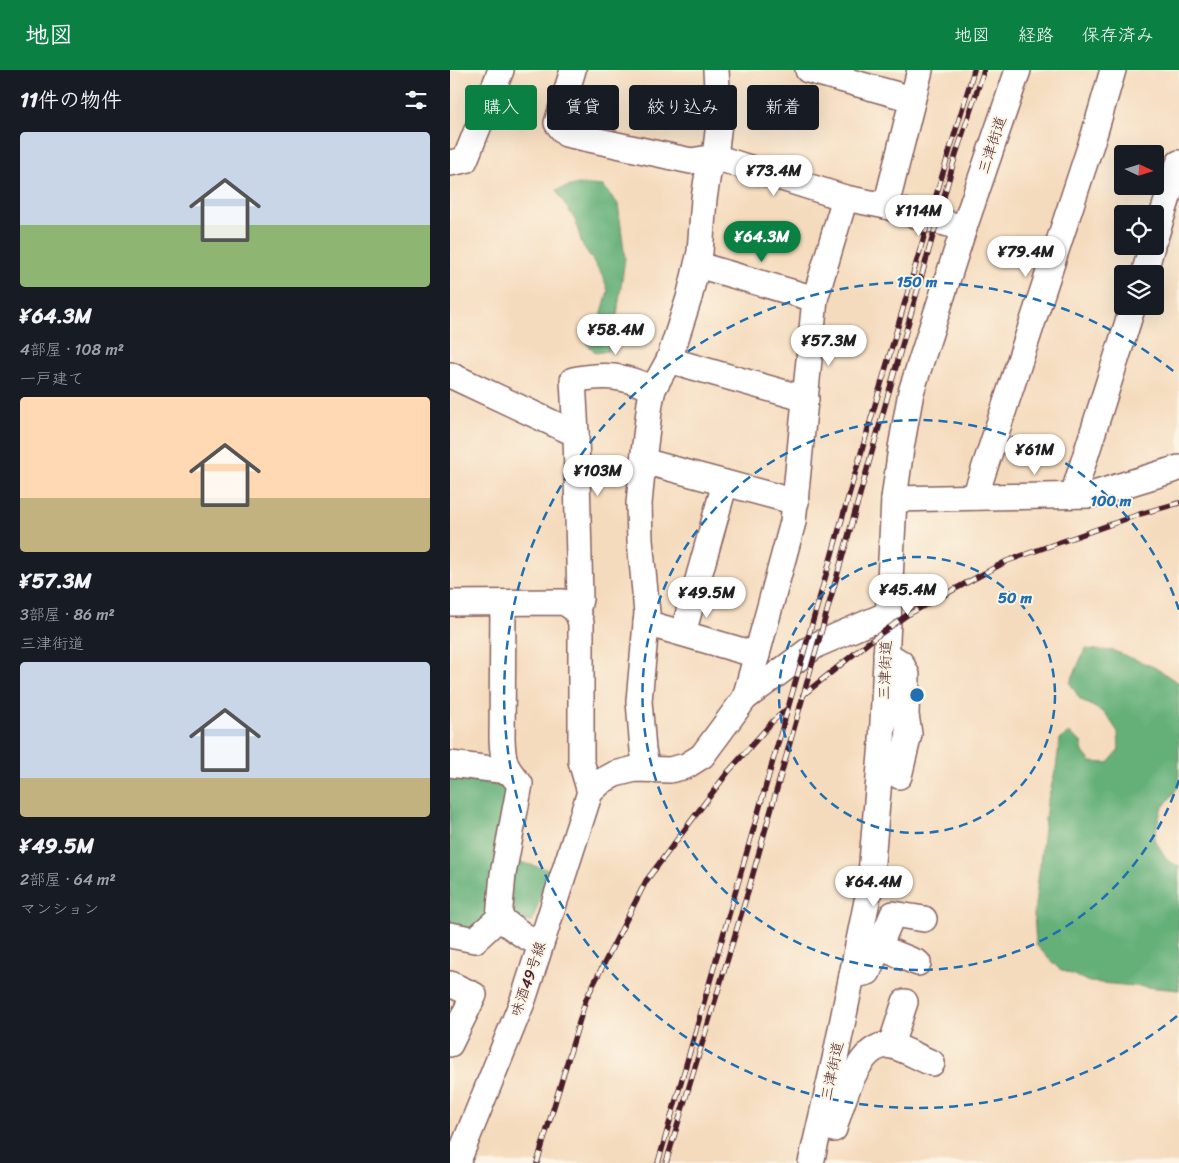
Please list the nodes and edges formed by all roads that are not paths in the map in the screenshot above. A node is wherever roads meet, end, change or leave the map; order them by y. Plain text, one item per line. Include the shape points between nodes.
1 (501, 70) edge
2 (573, 70) edge
3 (716, 70) edge
4 (808, 70) edge
5 (920, 70) edge
6 (1018, 70) edge
7 (1113, 70) edge
8 (912, 99) junction
9 (715, 157) junction
10 (450, 163) edge
11 (1179, 163) edge
12 (845, 198) junction
13 (886, 206) junction
14 (1164, 210) edge
15 (964, 228) junction
16 (698, 266) junction
17 (815, 299) junction
18 (1130, 315) edge
19 (669, 360) junction
20 (450, 375) edge
21 (653, 389) junction
22 (806, 399) junction
23 (576, 434) junction
24 (643, 461) junction
25 (1179, 468) edge
26 (725, 483) junction
27 (1073, 495) junction
28 (975, 497) junction
29 (894, 499) junction
30 (796, 502) junction
31 (450, 603) edge
32 (504, 603) junction
33 (578, 612) junction
34 (888, 614) junction
35 (646, 623) junction
36 (683, 633) junction
37 (886, 654) junction
38 (757, 655) junction
39 (745, 698) junction
40 (450, 764) edge
41 (647, 769) junction
42 (508, 771) junction
43 (899, 776) dead end
44 (590, 792) junction
45 (500, 918) junction
46 (924, 919) dead end
47 (450, 935) edge
48 (540, 944) junction
49 (879, 947) junction
50 (918, 963) dead end
51 (852, 976) junction
52 (450, 984) edge
53 (905, 1002) dead end
54 (450, 1044) edge
55 (891, 1045) junction
56 (932, 1063) dead end
57 (813, 1154) edge
58 (458, 1163) edge

1 - 10 street via 465,160
2 - 9 street via 557,124 566,134 691,161
3 - 9 street via 719,122
4 - 8 street
5 - 8 street
6 - 15 street, 三津街道
7 - 28 street
8 - 13 street
9 - 12 street
9 - 16 street via 708,173
11 - 14 street
12 - 13 street
12 - 17 street
13 - 15 street
15 - 29 street, 三津街道 via 912,392
16 - 17 street
16 - 19 street
17 - 22 street
18 - 27 street
19 - 21 street
19 - 22 street
20 - 23 street
21 - 23 street via 619,376 573,380
21 - 24 street
22 - 30 street
23 - 33 street
24 - 26 street
24 - 35 street via 639,504
25 - 27 street via 1091,494
26 - 30 street
26 - 36 street
27 - 28 street
28 - 29 street
29 - 34 street, 三津街道
30 - 38 street
31 - 32 street
32 - 33 street via 563,602
32 - 42 street via 502,739
33 - 44 street via 581,624 581,761
34 - 37 street, 三津街道
34 - 39 street via 816,646
35 - 36 street
35 - 41 street via 639,701
36 - 38 street
37 - 43 street via 901,663 907,675 909,734
37 - 51 street, 三津街道 via 870,886
38 - 39 street
39 - 41 street via 702,756 686,766 670,770
40 - 42 street
41 - 44 street via 615,774
42 - 45 street via 520,784 504,865
44 - 48 street, 味酒49号線
45 - 47 street via 475,940
45 - 48 street
46 - 49 street via 893,914
48 - 58 street, 味酒49号線 via 523,1000
49 - 50 street
49 - 51 street via 868,972
51 - 57 street, 三津街道
52 - 54 street via 474,995
53 - 55 street
55 - 56 street
55 - 57 street via 874,1049 860,1062 838,1114 832,1138

